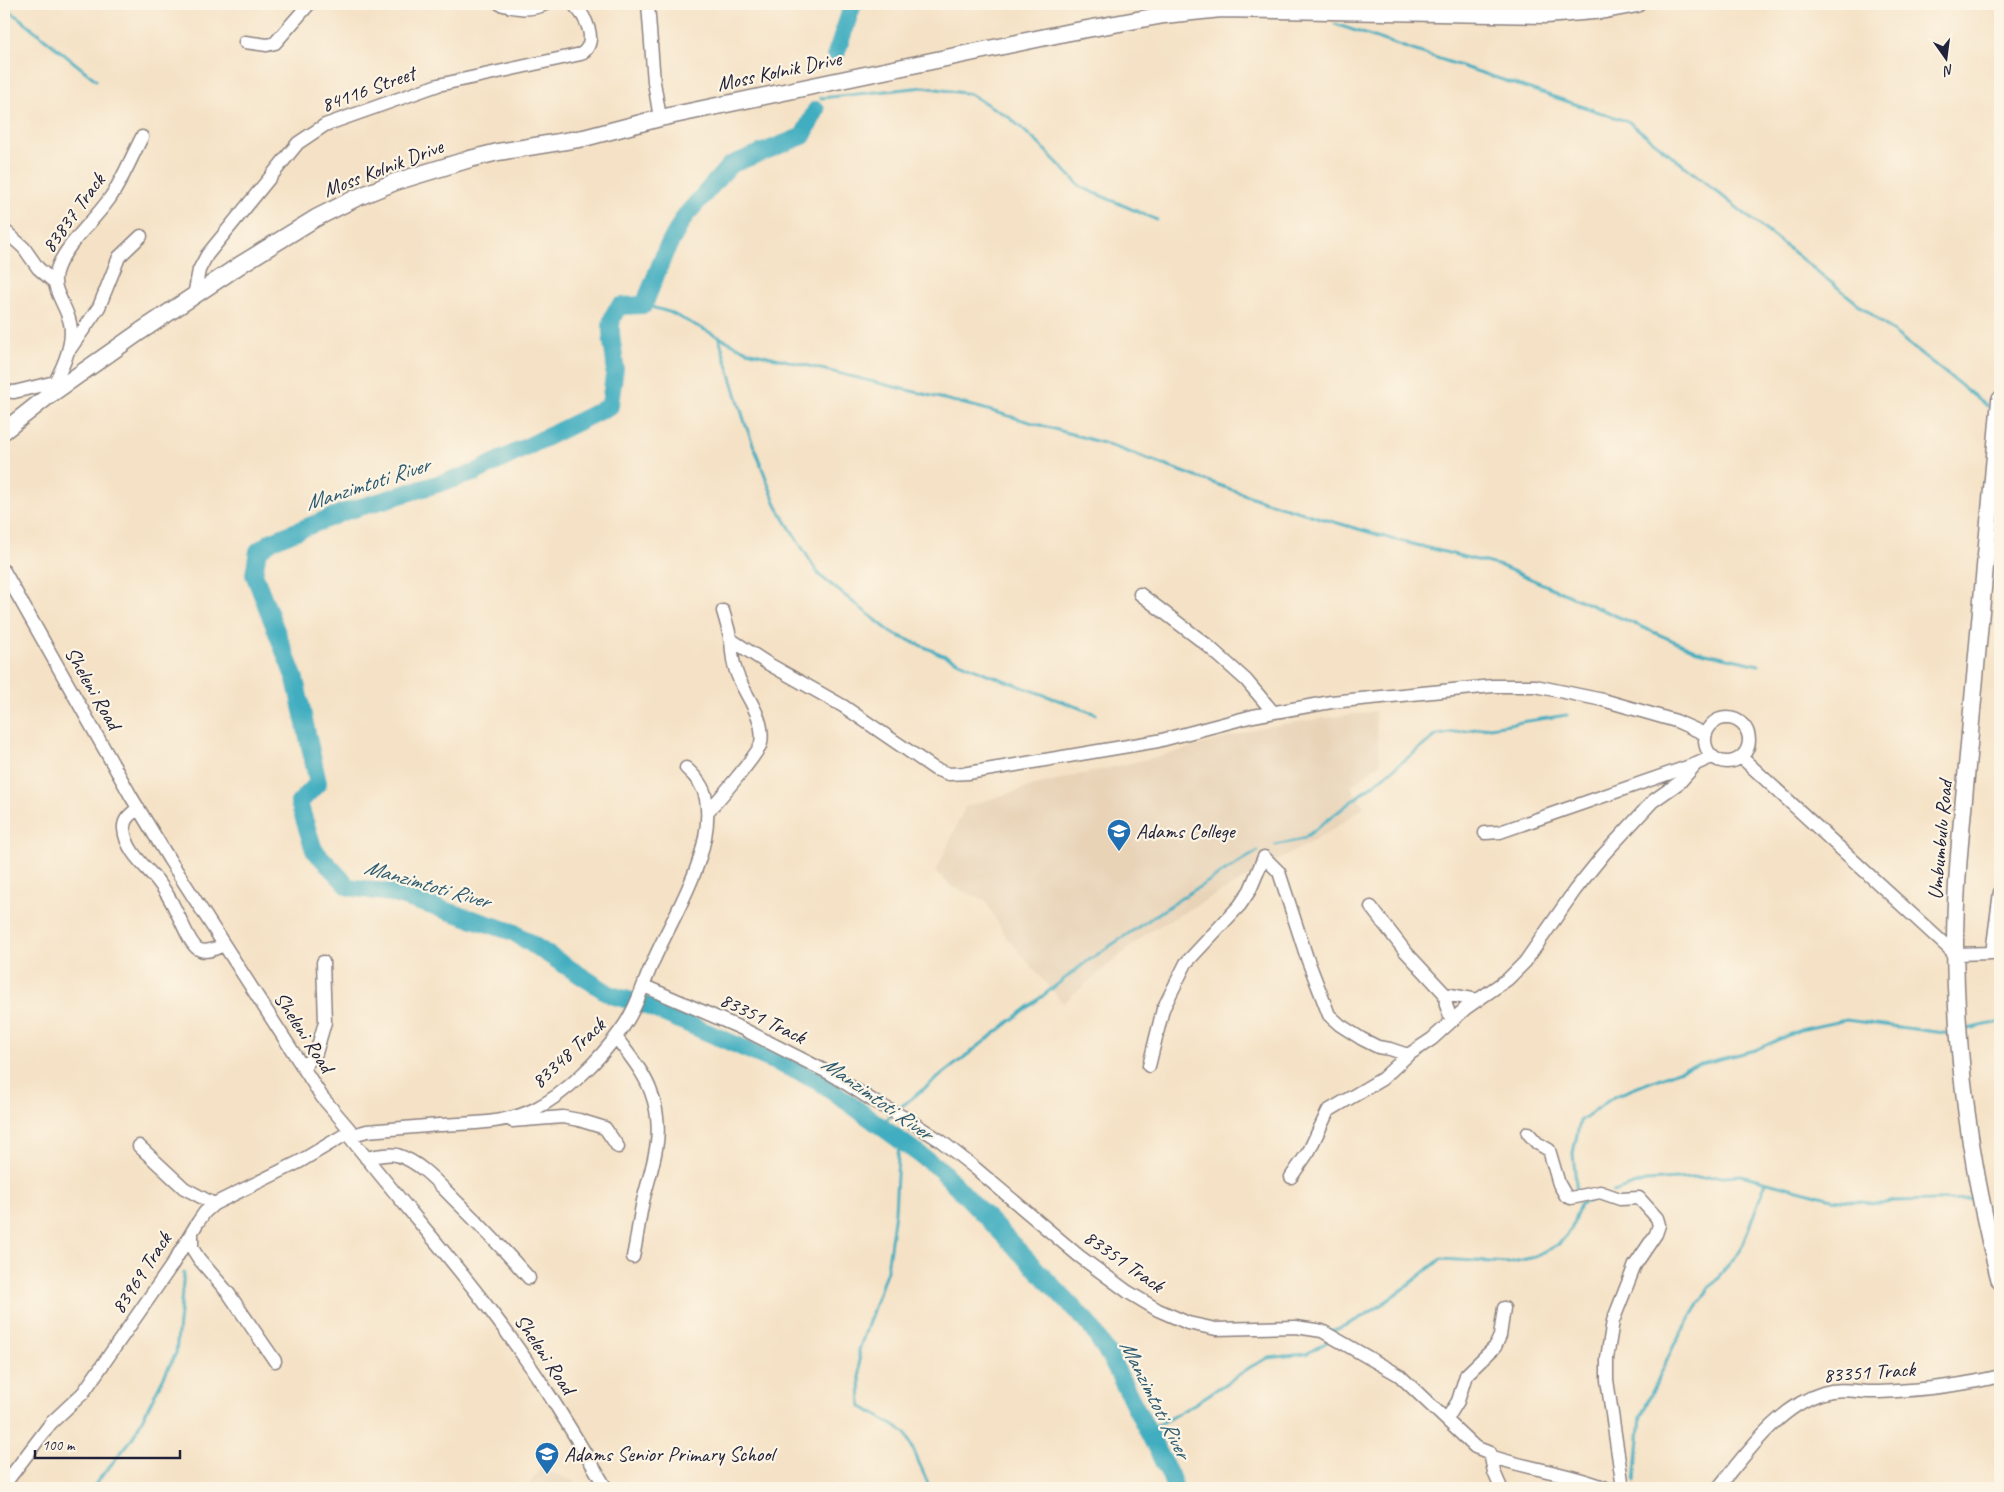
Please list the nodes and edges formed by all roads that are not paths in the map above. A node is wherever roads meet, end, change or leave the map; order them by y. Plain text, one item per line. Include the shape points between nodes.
1 (309, 4) edge
2 (500, 4) edge
3 (546, 4) edge
4 (573, 4) edge
5 (648, 4) edge
6 (1637, 4) edge
7 (1221, 6) edge
8 (245, 42) dead end
9 (660, 118) junction
10 (142, 137) dead end
11 (4, 230) edge
12 (141, 236) dead end
13 (54, 282) junction
14 (194, 296) junction
15 (66, 353) junction
16 (55, 382) junction
17 (4, 391) edge
18 (47, 397) junction
19 (2000, 400) edge
20 (4, 430) edge
21 (4, 571) edge
22 (1140, 594) dead end
23 (723, 611) dead end
24 (730, 639) junction
25 (1273, 712) junction
26 (1705, 734) junction
27 (1712, 757) junction
28 (1741, 757) junction
29 (1696, 764) junction
30 (686, 768) dead end
31 (138, 808) junction
32 (706, 812) junction
33 (1485, 833) dead end
34 (2000, 892) edge
35 (1371, 907) dead end
36 (224, 945) junction
37 (1996, 952) edge
38 (1956, 954) junction
39 (323, 962) dead end
40 (642, 992) junction
41 (1445, 994) junction
42 (1478, 1000) junction
43 (1452, 1021) junction
44 (616, 1037) junction
45 (1408, 1055) junction
46 (1149, 1066) dead end
47 (303, 1068) junction
48 (502, 1120) junction
49 (350, 1133) junction
50 (1528, 1133) dead end
51 (139, 1146) dead end
52 (618, 1147) dead end
53 (366, 1158) junction
54 (1291, 1177) dead end
55 (214, 1204) junction
56 (192, 1232) junction
57 (633, 1258) dead end
58 (529, 1278) dead end
59 (2000, 1281) edge
60 (1504, 1308) dead end
61 (275, 1361) dead end
62 (2000, 1376) edge
63 (1447, 1419) junction
64 (1490, 1453) junction
65 (4, 1485) edge
66 (606, 1488) edge
67 (1501, 1488) edge
68 (1606, 1488) edge
69 (1623, 1488) edge
70 (1718, 1488) edge

1 - 8 street via 274,43
2 - 3 street via 530,9
4 - 14 street, 84116 Street via 583,15 590,41 581,54 438,85 357,112 304,138 207,255 199,270
5 - 9 street
6 - 7 main road, Moss Kolnik Drive via 1575,13 1508,16
7 - 9 main road, Moss Kolnik Drive via 1065,33
9 - 14 main road, Moss Kolnik Drive via 584,138 498,152 402,179 316,218
10 - 13 street, 83837 Track via 118,185 68,250
11 - 13 street
12 - 15 street via 119,257 99,307
13 - 15 street, 83837 Track via 71,325
14 - 18 main road, Moss Kolnik Drive
15 - 16 street, 83837 Track
16 - 17 street via 14,392
16 - 18 street, 83837 Track
18 - 20 main road, Moss Kolnik Drive
19 - 38 main road, Umbumbulu Road via 1957,868
21 - 31 street, Sheleni Road
22 - 25 street via 1207,645 1246,680
23 - 24 street
24 - 25 street via 949,774 1158,741
24 - 32 street via 734,667 759,720 762,741
25 - 26 street via 1376,696 1493,686 1535,686 1642,710
26 - 27 street via 1705,746
26 - 28 street via 1712,723 1724,718 1742,723 1749,740
27 - 28 street via 1730,762
27 - 29 street
28 - 38 street
29 - 33 street via 1500,832
29 - 42 street via 1680,782 1653,801 1604,854 1525,962 1508,979
30 - 32 street, 83348 Track via 701,786 706,798
31 - 36 street, Sheleni Road
31 - 36 street via 127,818 124,827 137,859 174,906 198,949 207,951
32 - 40 street, 83348 Track via 701,856
34 - 37 street
35 - 41 street via 1405,951
36 - 47 street, Sheleni Road
37 - 38 street
38 - 59 main road, Umbumbulu Road via 1958,1024 1967,1124 1986,1227
39 - 47 street via 325,1022 316,1053
40 - 44 street, 83348 Track
40 - 63 street, 83351 Track via 743,1029 831,1074 907,1119 975,1168 1079,1256 1158,1310 1188,1323 1216,1329 1296,1327 1322,1331 1399,1375
41 - 42 street
41 - 43 street
42 - 43 street
43 - 45 street
44 - 48 street, 83348 Track via 554,1098 519,1116
44 - 57 street via 651,1092 659,1135
45 - 46 street via 1362,1039 1329,1015 1279,872 1264,857 1240,906 1186,963 1163,1009
45 - 54 street via 1382,1079 1328,1111 1309,1151
47 - 49 street, Sheleni Road
48 - 49 street, 83348 Track
48 - 52 street via 522,1122 563,1117 584,1121 605,1128
49 - 53 street, Sheleni Road
49 - 55 street, 83969 Track
50 - 69 street via 1549,1150 1562,1192 1568,1198 1600,1192 1620,1199 1636,1197 1658,1221 1658,1229 1635,1265 1613,1321 1607,1358 1607,1380
51 - 55 street via 184,1188
53 - 58 street via 396,1155 414,1162 493,1238
53 - 66 street, Sheleni Road via 518,1347
55 - 56 street, 83969 Track
56 - 61 street via 192,1248 199,1259 229,1294
56 - 65 street, 83969 Track via 83,1394 51,1423
60 - 63 street via 1495,1347 1466,1375 1458,1401
62 - 70 street, 83351 Track via 1949,1387 1823,1393 1793,1409 1766,1432
63 - 64 street, 83351 Track via 1476,1447
64 - 67 street
64 - 68 street, 83351 Track via 1490,1456 1507,1462 1586,1480

